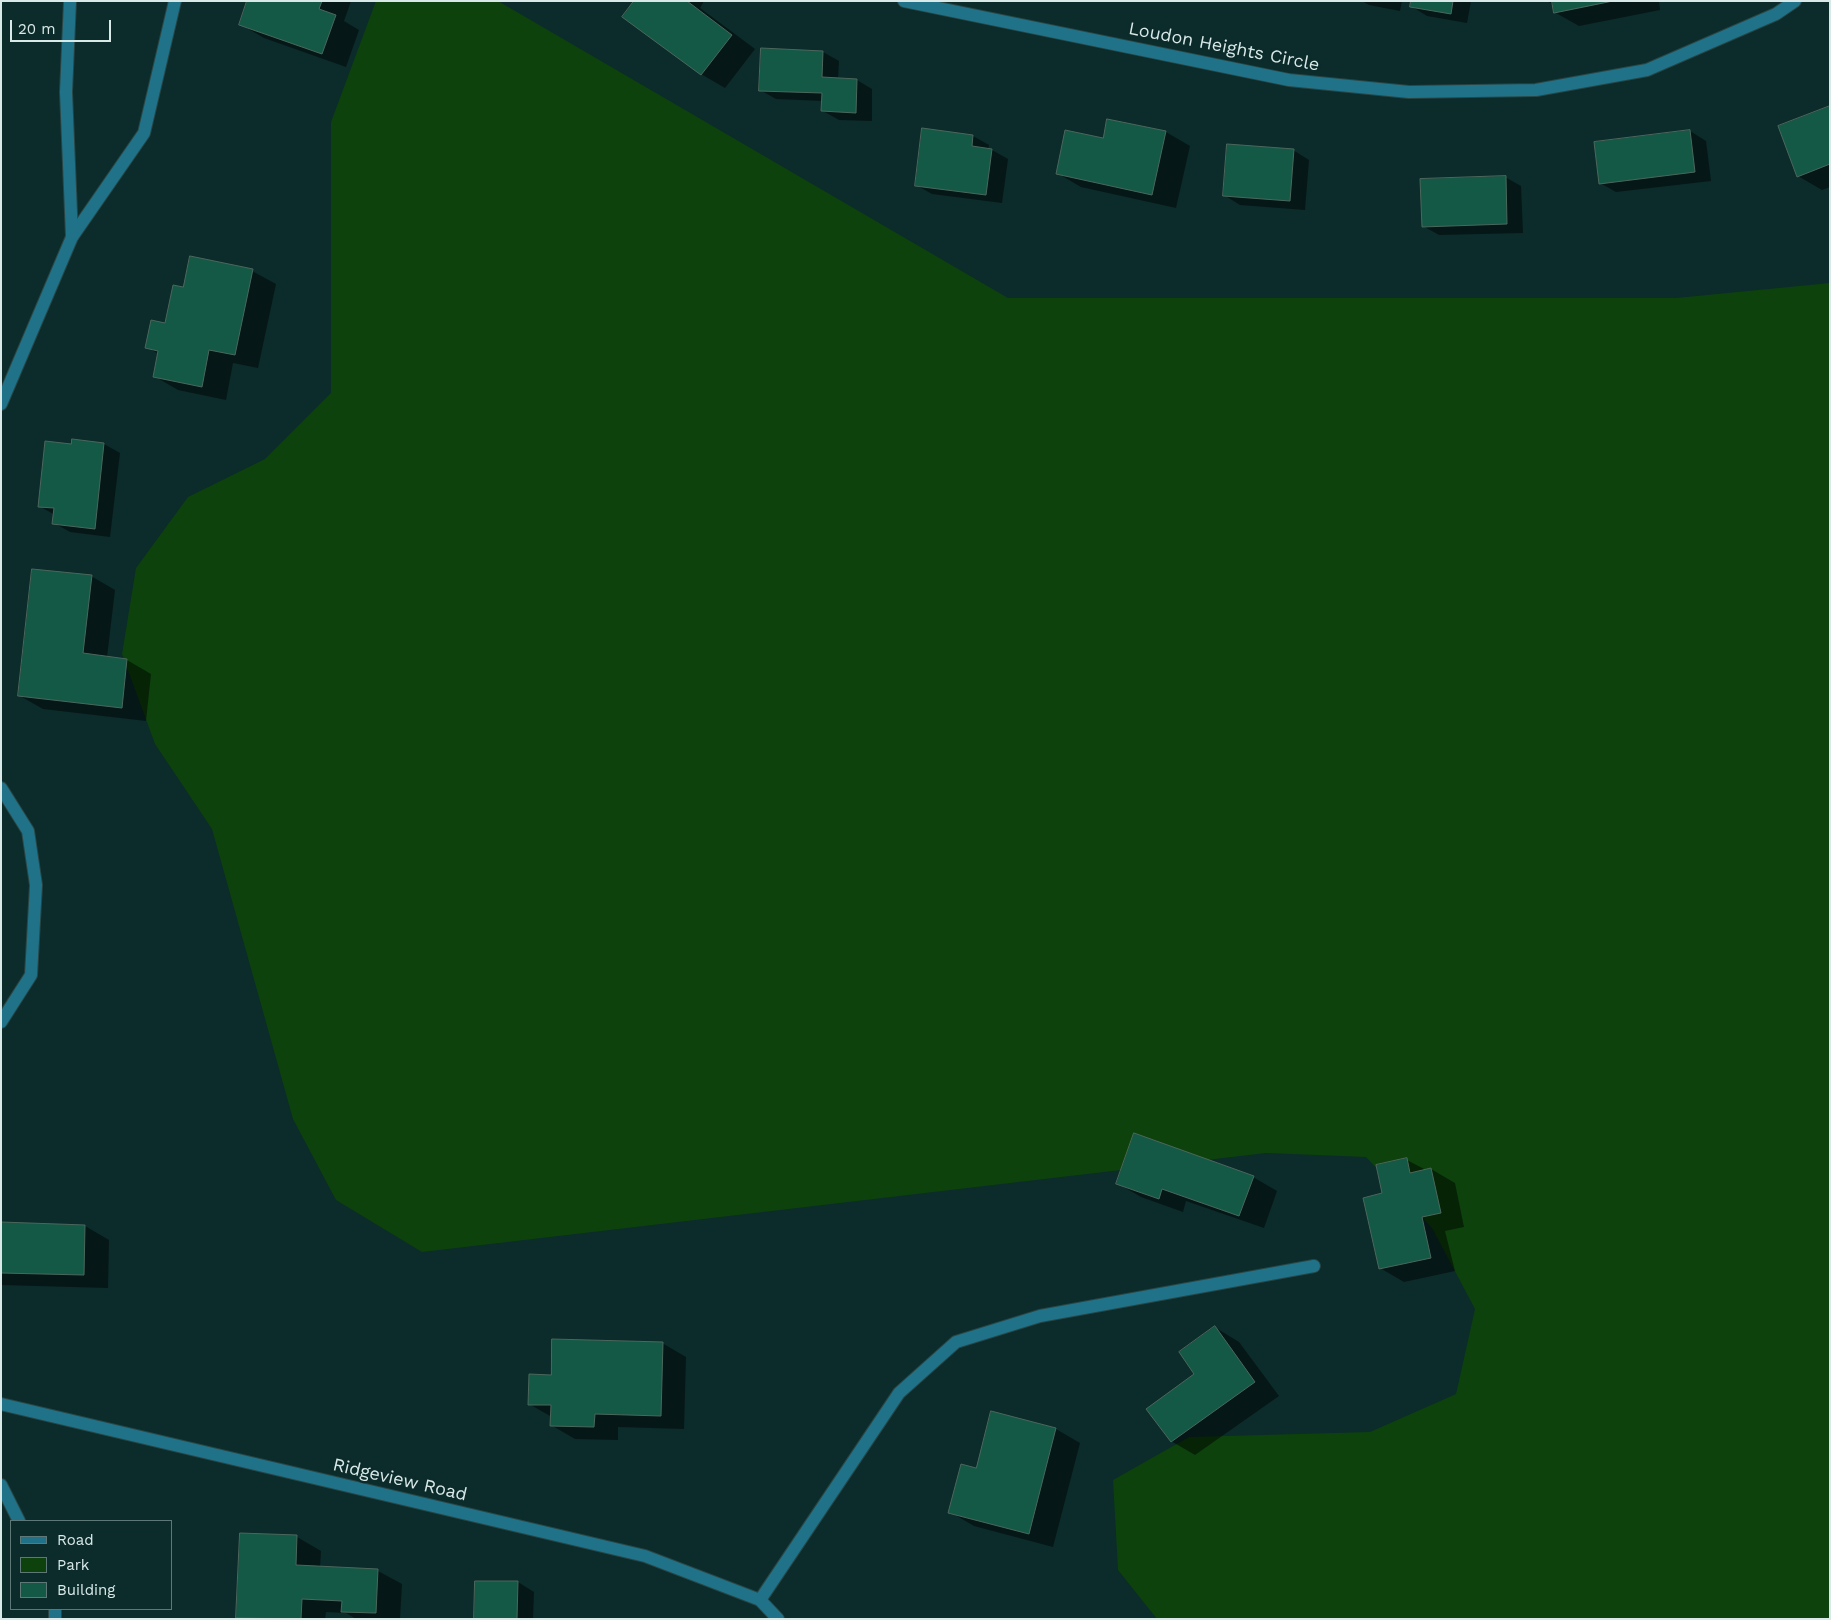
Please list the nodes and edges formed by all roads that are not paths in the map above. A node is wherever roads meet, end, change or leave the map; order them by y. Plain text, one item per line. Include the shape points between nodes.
1 (70, 1) edge
2 (175, 1) edge
3 (904, 1) edge
4 (1795, 1) edge
5 (72, 237) junction
6 (1, 404) edge
7 (1, 788) edge
8 (1, 1022) edge
9 (1314, 1266) dead end
10 (1, 1404) edge
11 (1, 1485) edge
12 (18, 1520) edge
13 (760, 1600) junction
14 (778, 1619) edge

1 - 5 street via 66,92
2 - 5 street via 144,133
3 - 4 street, Loudon Heights Circle via 1289,80 1409,92 1536,90 1647,70 1776,14
5 - 6 street
7 - 8 street via 28,830 36,885 31,976
9 - 13 street via 1040,1316 956,1342 899,1393
10 - 13 street, Ridgeview Road via 645,1556
11 - 12 street
13 - 14 street, Ridgeview Road

